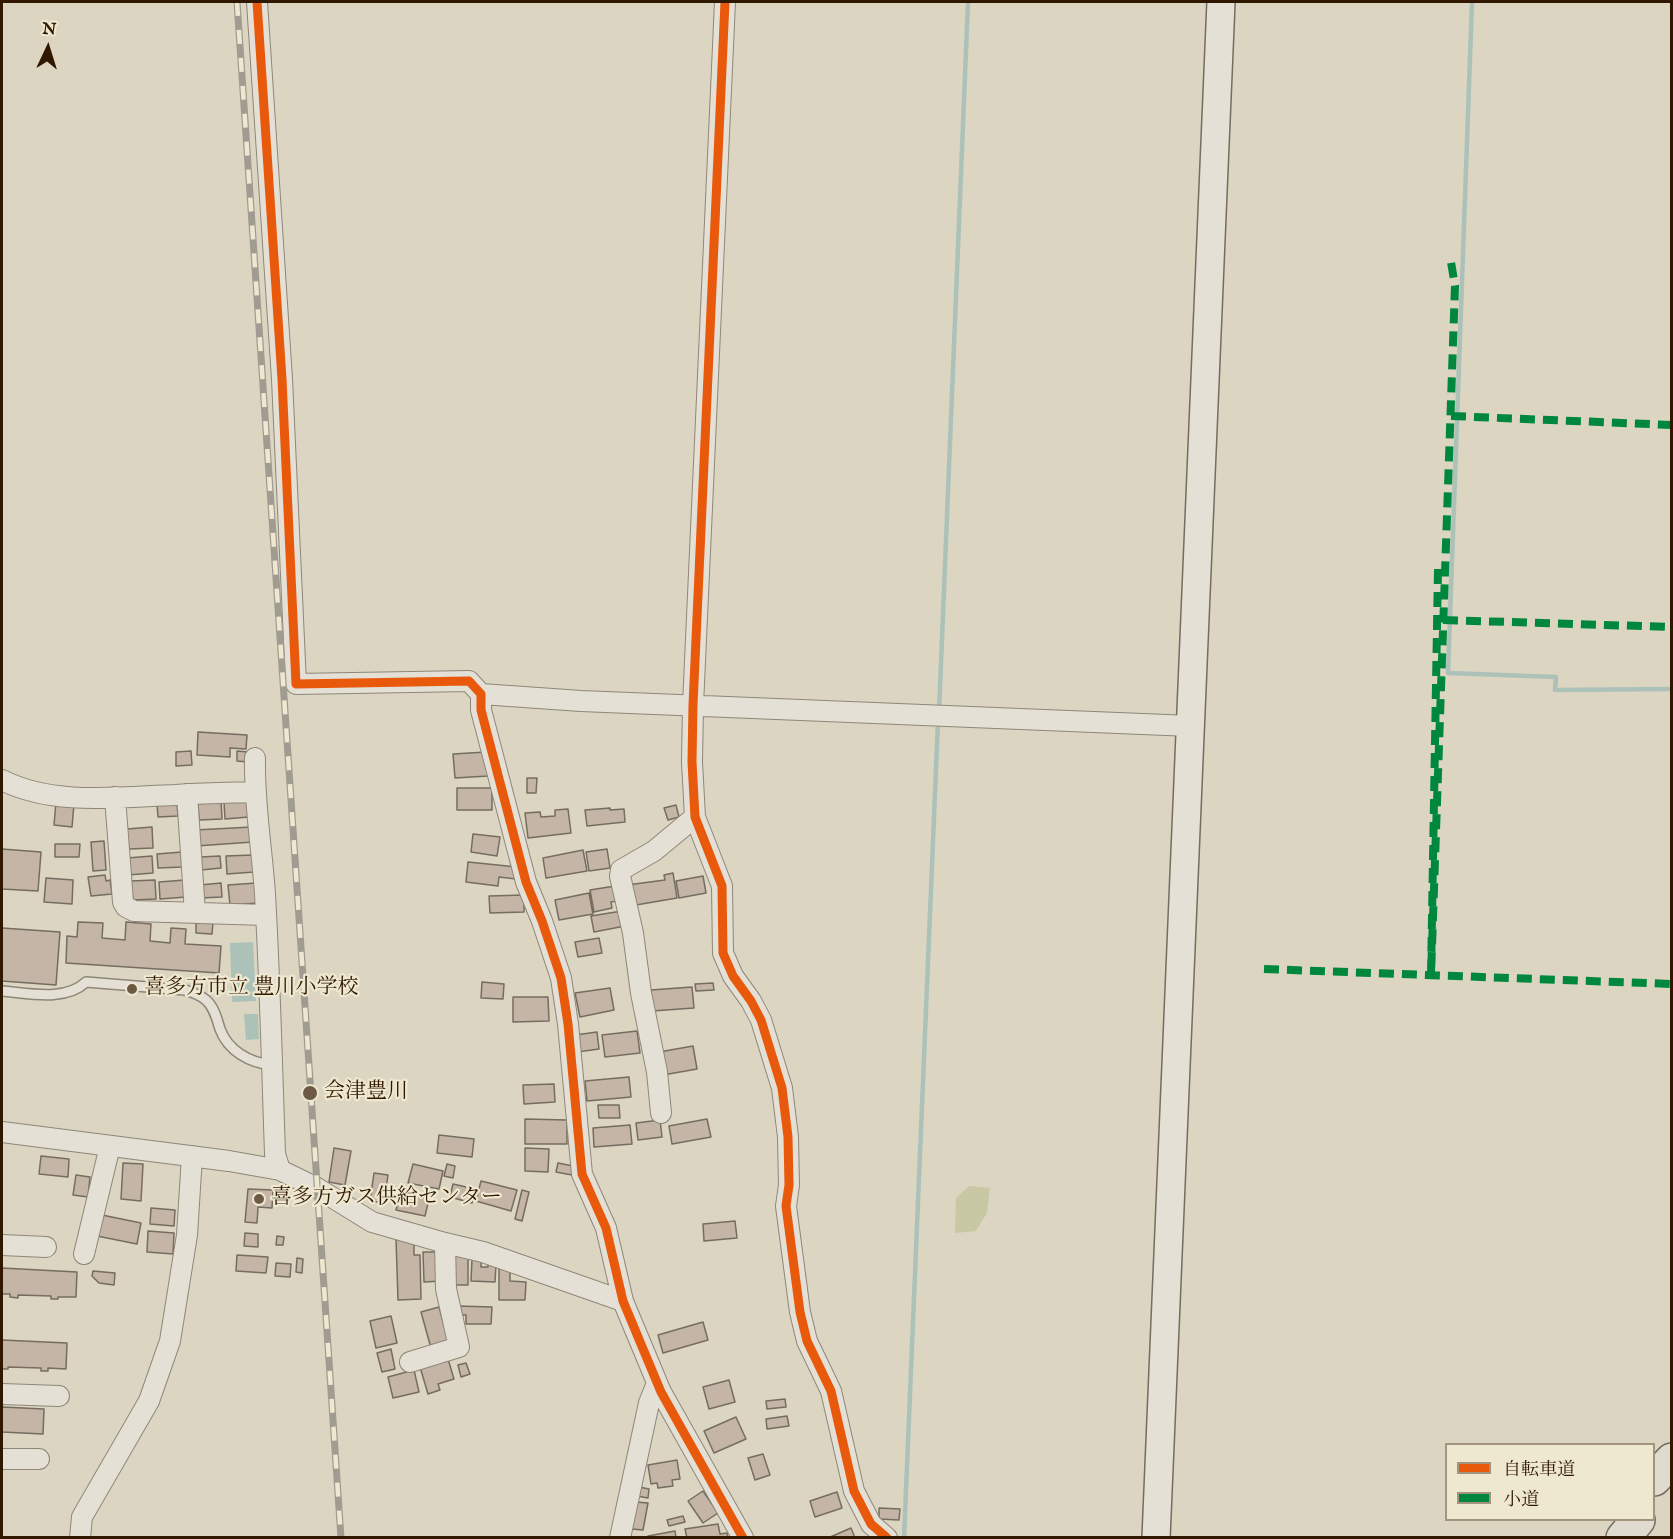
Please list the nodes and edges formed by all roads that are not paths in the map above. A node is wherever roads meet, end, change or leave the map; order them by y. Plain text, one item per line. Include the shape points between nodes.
1 (257, 2) edge
2 (725, 2) edge
3 (1221, 2) edge
4 (481, 694) junction
5 (693, 705) junction
6 (1191, 726) junction
7 (255, 758) dead end
8 (2, 780) edge
9 (254, 792) junction
10 (187, 794) junction
11 (115, 797) junction
12 (695, 817) junction
13 (195, 913) junction
14 (266, 915) junction
15 (2, 991) edge
16 (272, 1065) junction
17 (661, 1113) dead end
18 (2, 1132) edge
19 (110, 1146) junction
20 (192, 1156) junction
21 (280, 1170) junction
22 (445, 1243) junction
23 (2, 1245) edge
24 (46, 1247) dead end
25 (84, 1254) dead end
26 (623, 1301) junction
27 (410, 1362) dead end
28 (657, 1383) junction
29 (2, 1394) edge
30 (59, 1396) dead end
31 (2, 1459) edge
32 (39, 1459) dead end
33 (1671, 1460) edge
34 (1655, 1477) edge
35 (1671, 1485) edge
36 (1655, 1501) edge
37 (1617, 1521) edge
38 (1637, 1521) edge
39 (80, 1538) edge
40 (620, 1538) edge
41 (743, 1538) edge
42 (887, 1538) edge
43 (1156, 1538) edge
44 (1603, 1538) edge
45 (1623, 1538) edge

1 - 4 street via 282,379 296,684 469,681
2 - 5 street
3 - 6 street
4 - 5 street
4 - 26 street via 481,710 526,882 561,978 582,1174 606,1228
5 - 6 street
5 - 12 street
6 - 43 street
7 - 9 street
8 - 11 street via 19,789 48,794
9 - 10 street
9 - 14 street
10 - 11 street
10 - 13 street
11 - 13 street via 126,907 134,911
12 - 17 street via 654,851 621,870 620,876 633,933
12 - 42 street via 722,886 723,953 761,1020 782,1088 788,1137 786,1206 807,1341 831,1391 854,1491 872,1524
13 - 14 street
14 - 16 street
15 - 16 lane via 56,995 86,982 185,990 207,1001 225,1041 236,1051 246,1059
16 - 21 street via 275,1154
18 - 19 street
19 - 20 street
19 - 25 street
20 - 21 street
20 - 39 street via 187,1235 170,1341 149,1401 82,1517
21 - 22 street via 372,1222
22 - 26 street via 483,1252
22 - 27 street via 446,1289 459,1347
23 - 24 street
26 - 28 street
28 - 40 street via 649,1403
28 - 41 street
29 - 30 street
31 - 32 street
33 - 34 highway
35 - 36 highway
37 - 44 highway
38 - 45 highway

